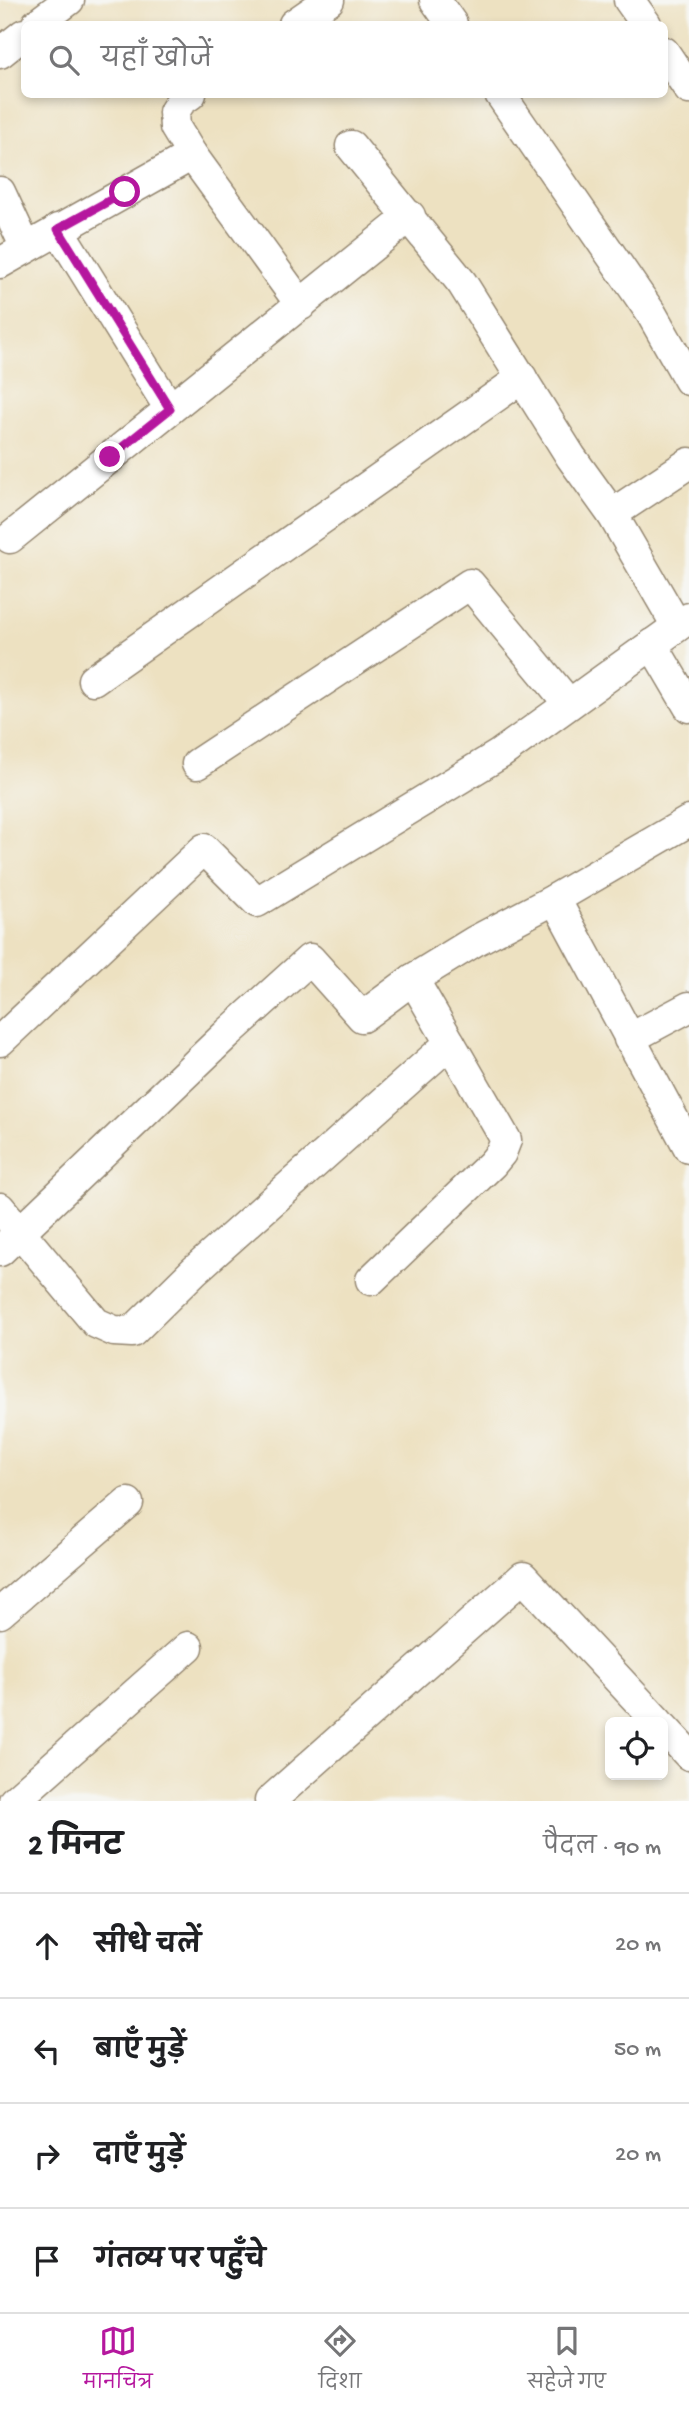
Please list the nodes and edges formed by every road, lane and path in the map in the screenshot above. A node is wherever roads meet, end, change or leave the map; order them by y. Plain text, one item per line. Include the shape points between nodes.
1 (69, 0) edge
2 (330, 0) edge
3 (435, 0) edge
4 (629, 0) edge
5 (41, 21) edge
6 (298, 21) edge
7 (450, 21) edge
8 (644, 21) edge
9 (21, 36) edge
10 (0, 54) edge
11 (668, 58) edge
12 (689, 89) edge
13 (185, 98) edge
14 (503, 98) edge
15 (351, 146) dead end
16 (192, 155) junction
17 (0, 192) edge
18 (410, 216) junction
19 (58, 229) junction
20 (26, 248) junction
21 (0, 263) edge
22 (301, 305) junction
23 (522, 378) junction
24 (689, 380) edge
25 (170, 409) junction
26 (689, 463) edge
27 (612, 514) junction
28 (10, 537) dead end
29 (683, 622) edge
30 (652, 644) junction
31 (93, 680) dead end
32 (569, 704) junction
33 (689, 707) edge
34 (197, 764) dead end
35 (689, 821) edge
36 (555, 899) junction
37 (413, 979) junction
38 (689, 1007) edge
39 (629, 1039) junction
40 (0, 1041) edge
41 (450, 1043) junction
42 (689, 1148) edge
43 (0, 1208) edge
44 (21, 1230) junction
45 (0, 1251) edge
46 (371, 1280) dead end
47 (128, 1503) dead end
48 (0, 1613) edge
49 (188, 1647) dead end
50 (653, 1717) edge
51 (668, 1732) edge
52 (689, 1755) edge
53 (14, 1801) edge
54 (270, 1801) edge

1 - 5 street
2 - 6 street
3 - 7 street
4 - 8 street
9 - 10 street
11 - 12 street
13 - 16 street via 174,112 175,127
14 - 24 street via 651,313
15 - 18 street
16 - 19 street
16 - 22 street
17 - 20 street
18 - 22 street
18 - 23 street via 462,283
19 - 20 street
19 - 25 street
20 - 21 street
22 - 25 street
23 - 27 street
23 - 31 street
25 - 28 street
26 - 27 street
27 - 29 street
29 - 30 street
30 - 32 street
30 - 33 street
32 - 34 street via 470,584
32 - 40 street via 500,754 257,902 204,849
35 - 36 street
36 - 37 street
36 - 39 street
37 - 41 street
37 - 44 street via 362,1017 310,959
38 - 39 street
39 - 42 street
41 - 44 street via 132,1332 96,1323
41 - 46 street via 506,1140 492,1164
43 - 44 street
44 - 45 street
47 - 48 street
49 - 53 street
50 - 54 street via 523,1577
51 - 52 street

